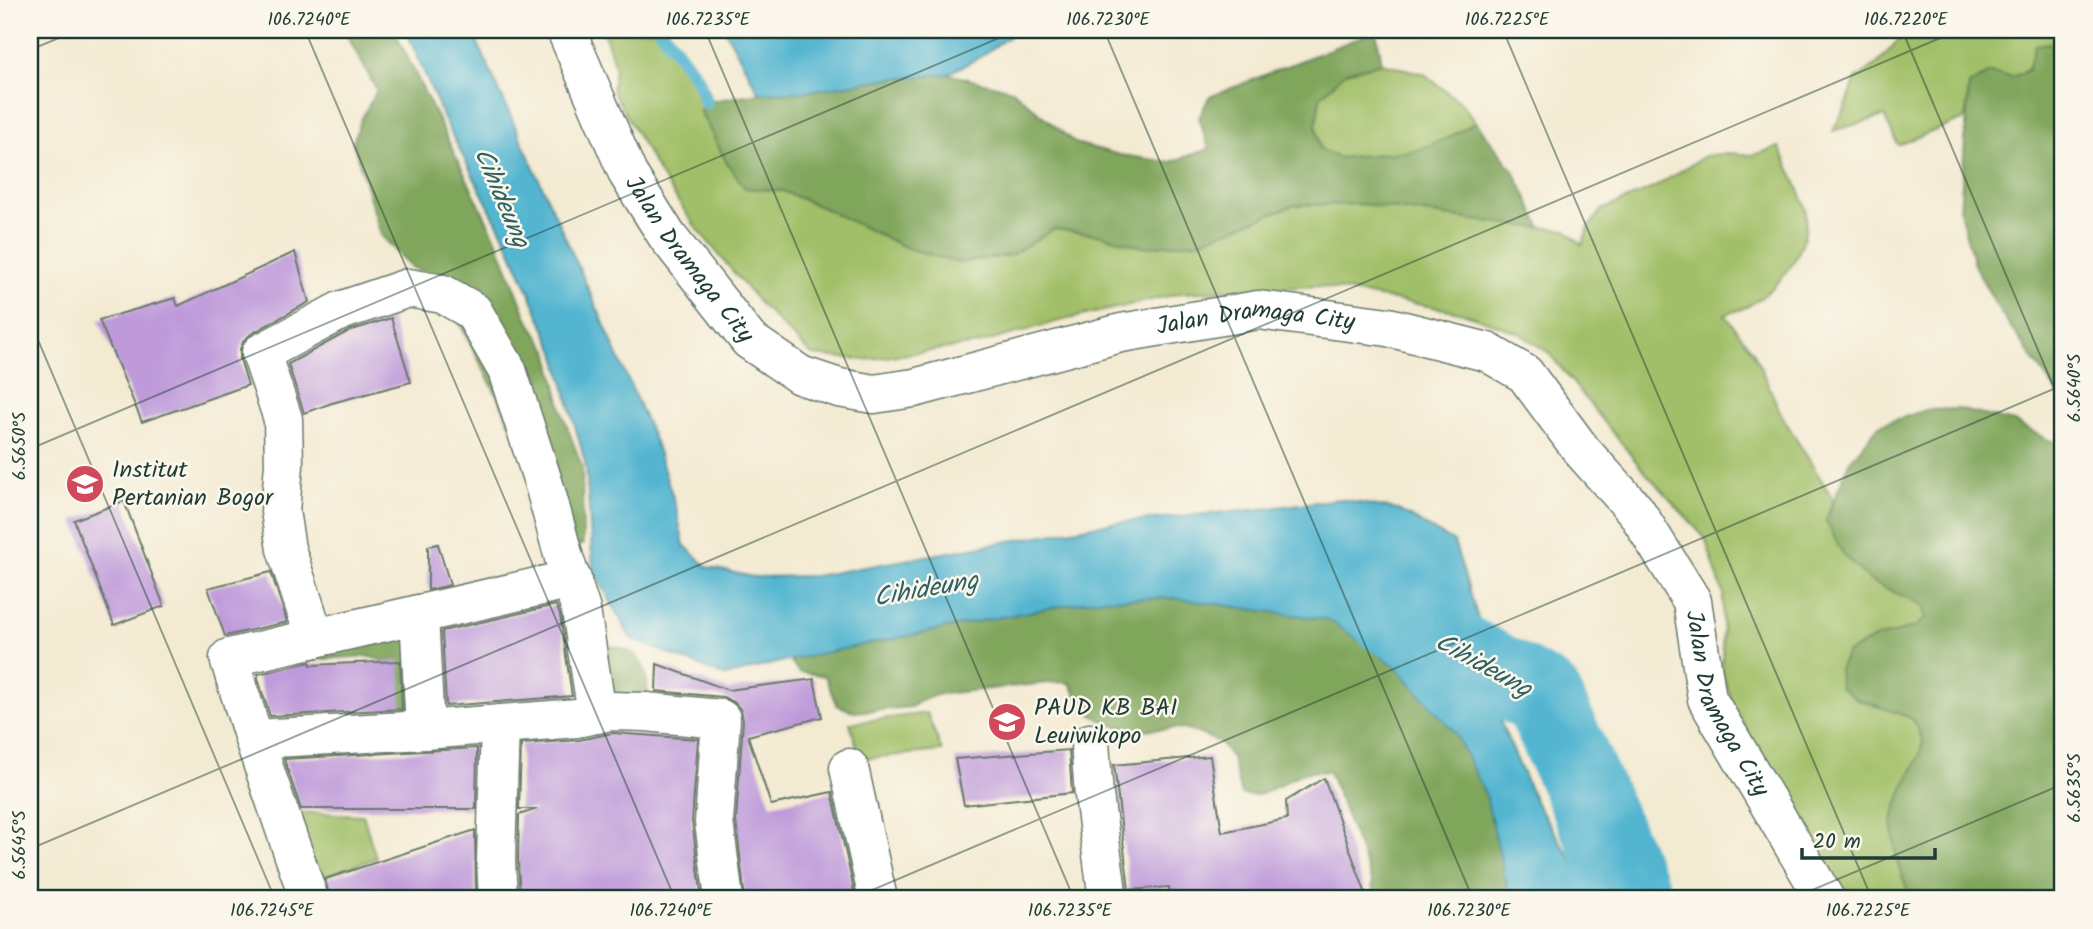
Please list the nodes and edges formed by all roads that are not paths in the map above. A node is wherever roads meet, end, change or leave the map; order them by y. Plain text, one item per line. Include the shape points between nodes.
1 (566, 30) edge
2 (572, 579) junction
3 (419, 614) junction
4 (315, 638) junction
5 (424, 711) dead end
6 (597, 714) junction
7 (500, 724) junction
8 (254, 739) junction
9 (1090, 743) dead end
10 (849, 768) dead end
11 (309, 899) edge
12 (498, 899) edge
13 (724, 899) edge
14 (878, 899) edge
15 (1108, 899) edge
16 (1825, 899) edge

1 - 16 street, Jalan Dramaga City via 628,174 667,236 749,340 800,375 839,388 887,393 1121,332 1258,310 1388,327 1487,352 1525,374 1582,452 1636,511 1692,601 1707,699
2 - 3 street
2 - 4 street via 507,370 473,311 443,294 408,288 340,311 261,353 283,419 280,511 286,549
2 - 6 street
3 - 4 street
3 - 5 street
4 - 8 street via 229,658
6 - 7 street
6 - 13 street via 646,712 721,719 714,822
7 - 8 street
7 - 12 street
8 - 11 street
9 - 15 street
10 - 14 street

